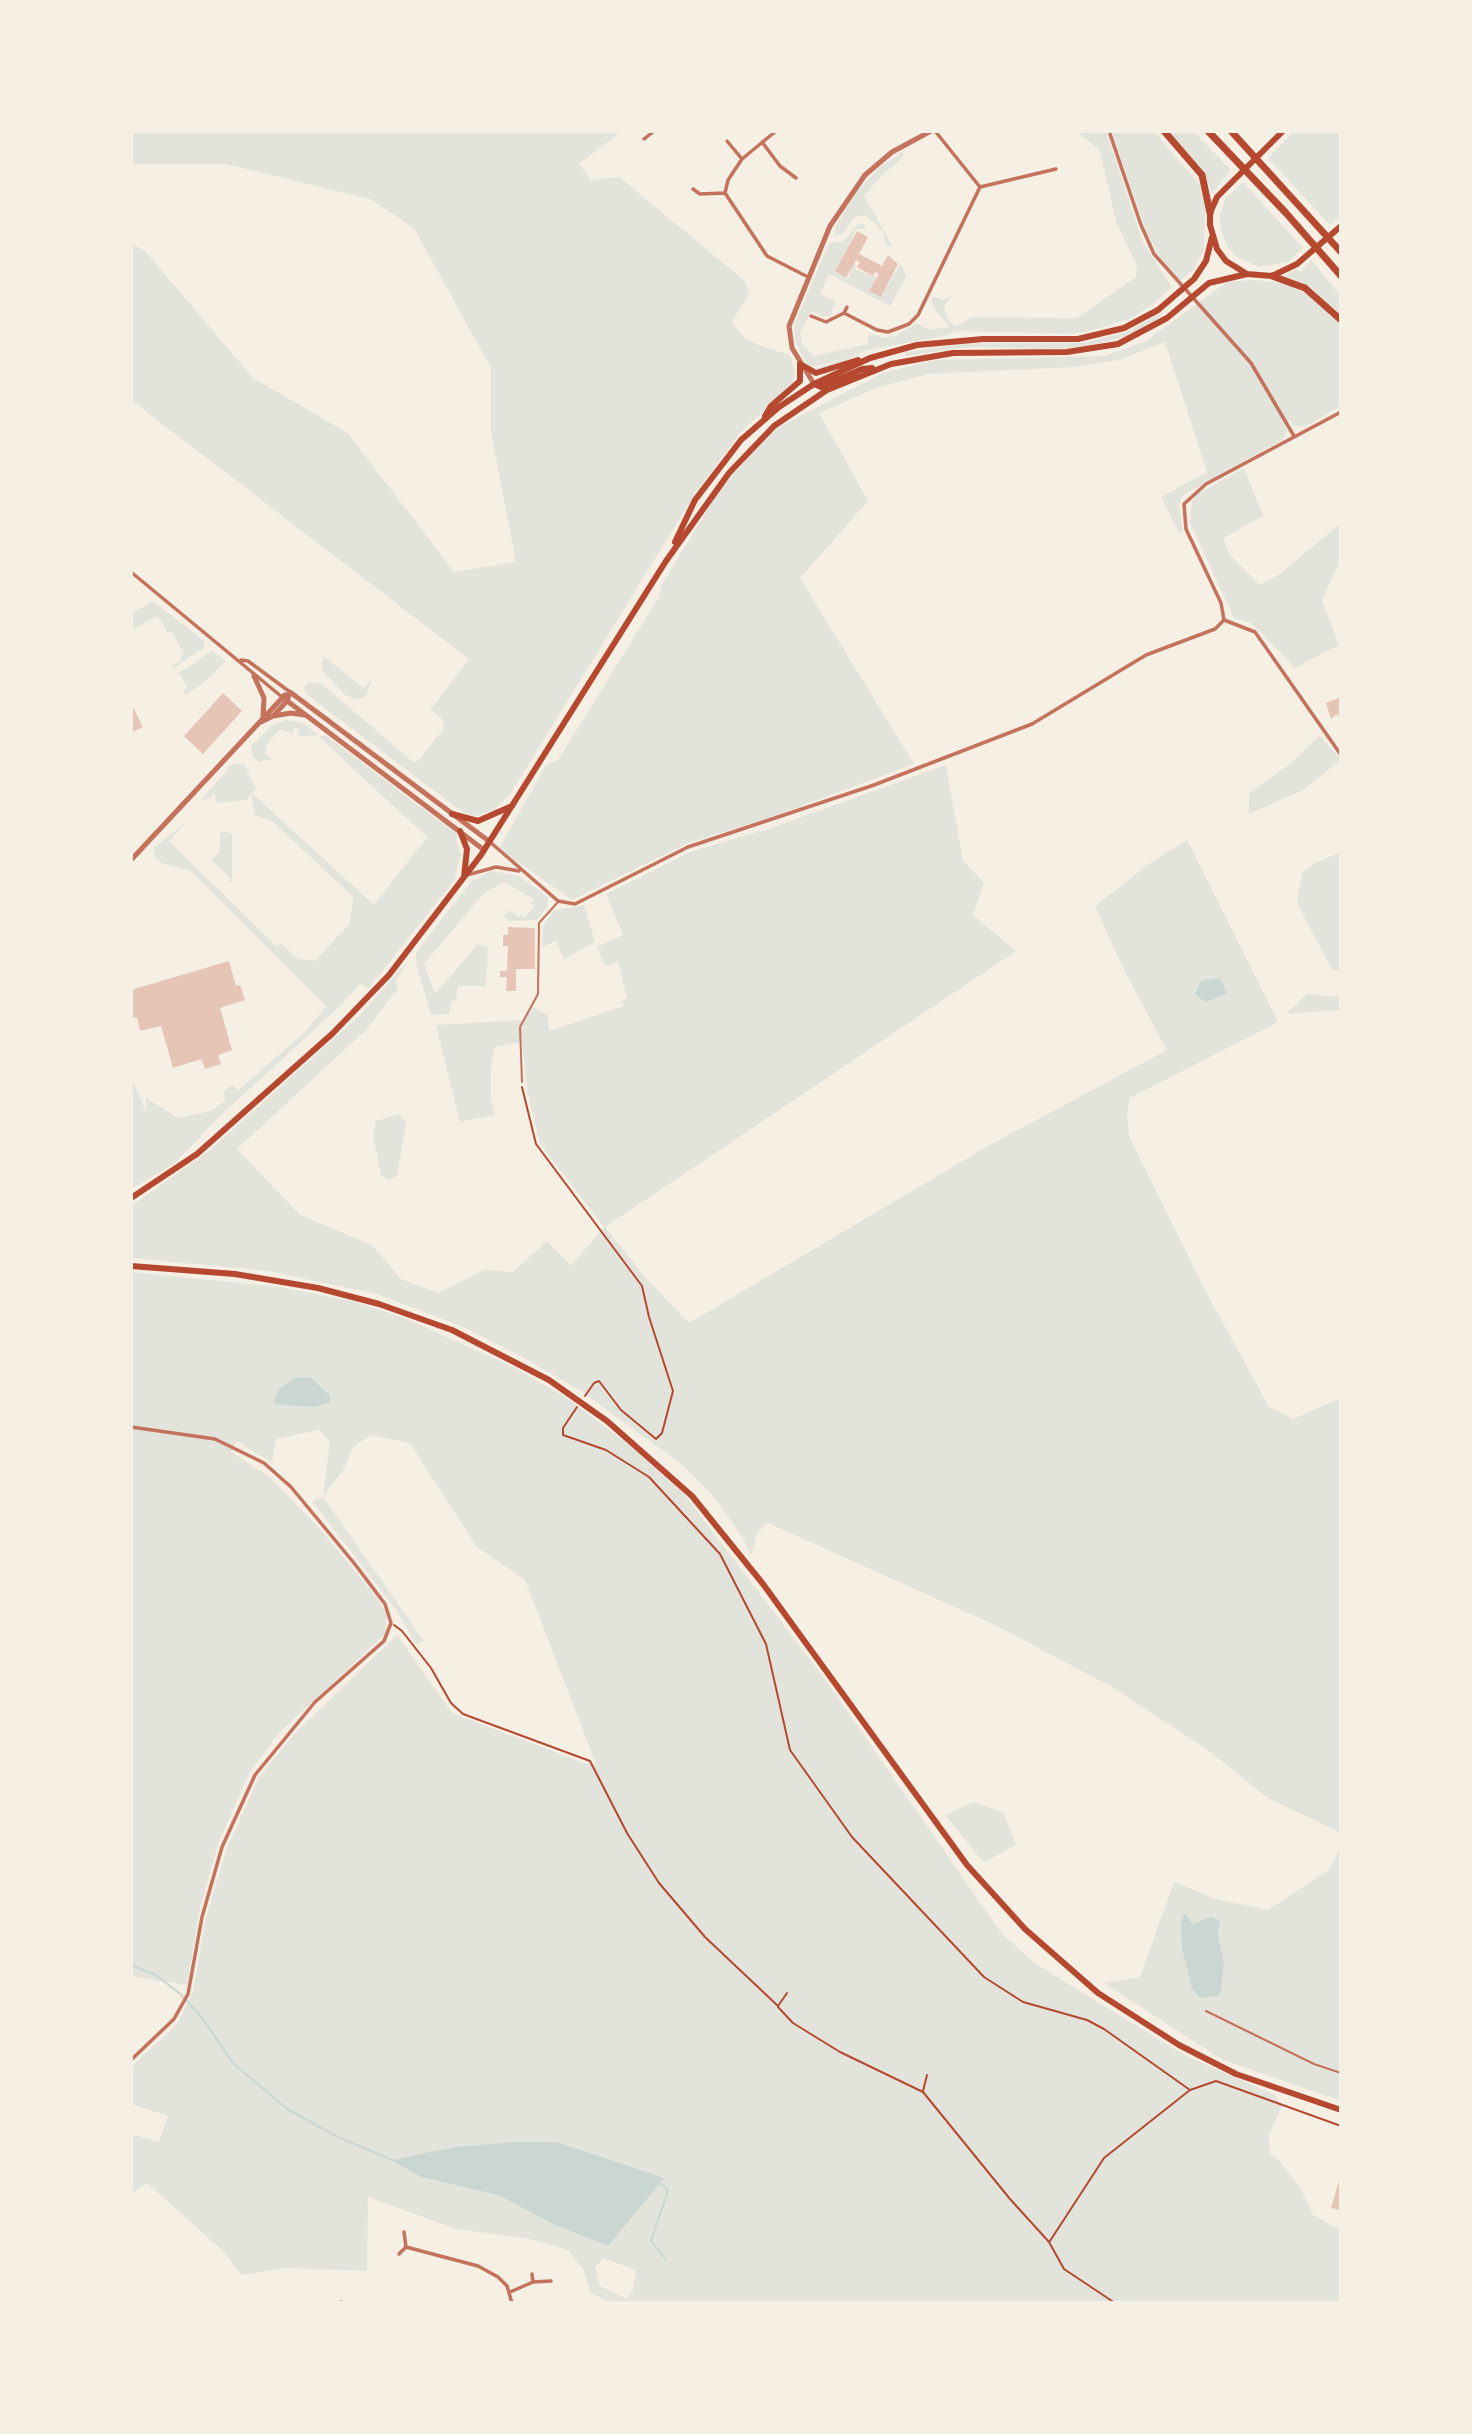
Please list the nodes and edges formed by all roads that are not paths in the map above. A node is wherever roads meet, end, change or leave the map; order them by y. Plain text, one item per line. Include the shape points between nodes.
1 (653, 131) edge
2 (776, 131) edge
3 (933, 131) edge
4 (1109, 131) edge
5 (1164, 131) edge
6 (1208, 131) edge
7 (1231, 131) edge
8 (1280, 134) edge
9 (644, 139) dead end
10 (727, 141) dead end
11 (762, 142) junction
12 (742, 159) junction
13 (1056, 169) dead end
14 (796, 177) dead end
15 (980, 187) junction
16 (693, 189) dead end
17 (725, 193) junction
18 (1210, 213) junction
19 (1341, 226) edge
20 (1212, 237) junction
21 (1341, 252) edge
22 (1247, 274) junction
23 (1272, 276) junction
24 (1341, 276) edge
25 (808, 277) junction
26 (847, 307) dead end
27 (844, 313) junction
28 (811, 316) dead end
29 (1341, 320) edge
30 (870, 358) junction
31 (800, 364) junction
32 (878, 368) junction
33 (814, 384) junction
34 (813, 398) junction
35 (1341, 411) edge
36 (762, 421) junction
37 (1294, 436) junction
38 (666, 561) junction
39 (131, 572) edge
40 (1224, 620) junction
41 (241, 660) junction
42 (254, 676) junction
43 (290, 692) junction
44 (285, 699) junction
45 (273, 716) junction
46 (308, 716) junction
47 (261, 722) junction
48 (1341, 755) edge
49 (513, 806) junction
50 (452, 814) junction
51 (460, 831) junction
52 (490, 842) junction
53 (484, 850) junction
54 (131, 860) edge
55 (521, 872) junction
56 (466, 877) junction
57 (558, 901) junction
58 (522, 1082) road end
59 (131, 1198) edge
60 (133, 1265) edge
61 (131, 1427) edge
62 (1206, 2011) dead end
63 (131, 2060) edge
64 (1341, 2073) edge
65 (1341, 2110) edge
66 (404, 2232) dead end
67 (406, 2247) junction
68 (398, 2254) dead end
69 (531, 2274) dead end
70 (551, 2281) dead end
71 (533, 2282) junction
72 (510, 2292) junction
73 (512, 2303) edge

1 - 9 street
2 - 11 street
3 - 15 street
3 - 25 street via 892,152 853,190 830,226
4 - 37 street via 1154,254 1251,363
5 - 18 highway via 1202,175
6 - 24 highway
7 - 21 highway
8 - 18 highway via 1224,188
10 - 12 street
11 - 12 street
11 - 14 street via 780,166
12 - 17 street
13 - 15 street
15 - 27 street via 913,320 882,332
16 - 17 street via 700,194
17 - 25 street via 767,256
18 - 20 highway
19 - 23 highway via 1297,264
20 - 22 highway via 1226,261
20 - 30 highway via 1206,261 1194,279 1133,325 1092,337 944,341
22 - 23 highway
22 - 32 highway via 1216,280 1172,315 1132,338 1102,348 953,353
23 - 29 highway via 1305,288
25 - 31 street via 789,326
26 - 27 street
27 - 28 street via 826,322
30 - 31 highway via 817,373
30 - 33 highway
31 - 33 street
31 - 36 highway via 800,381 771,406
32 - 33 highway via 862,369 821,387
32 - 34 highway
33 - 34 highway
33 - 36 highway
34 - 38 highway via 746,453
35 - 37 street
36 - 38 highway via 709,480
37 - 40 street via 1206,484 1184,504 1186,529 1221,603
38 - 49 highway
39 - 41 street
40 - 48 street via 1255,632
40 - 57 street via 1215,629 1146,655 1032,724 874,785 688,847 583,902
41 - 42 street
41 - 43 street
42 - 44 street
42 - 47 street via 264,698
43 - 44 street
43 - 50 street
44 - 45 street
44 - 46 street
44 - 47 street
45 - 46 street
45 - 47 street
46 - 51 street
47 - 54 street
49 - 50 highway via 478,821
49 - 52 highway
50 - 52 street
51 - 53 street
51 - 56 highway via 467,849
52 - 53 highway
52 - 55 street
53 - 56 highway
55 - 56 street via 496,867
55 - 57 street
56 - 59 highway via 390,975 345,1022 197,1154
57 - 58 lane via 539,923 538,994 520,1027
60 - 65 highway via 235,1274 379,1304 452,1330 549,1380 607,1421 692,1496 741,1555 967,1865 1025,1929 1098,1993 1179,2045 1236,2074
61 - 63 street via 215,1439 271,1469 354,1563 385,1604 391,1623 384,1642 315,1702 255,1775 222,1847 202,1917 188,1994 174,2019
62 - 64 lane
66 - 67 street
67 - 68 street
67 - 72 street via 478,2266 498,2277
69 - 71 street
70 - 71 street
71 - 72 street
72 - 73 street

